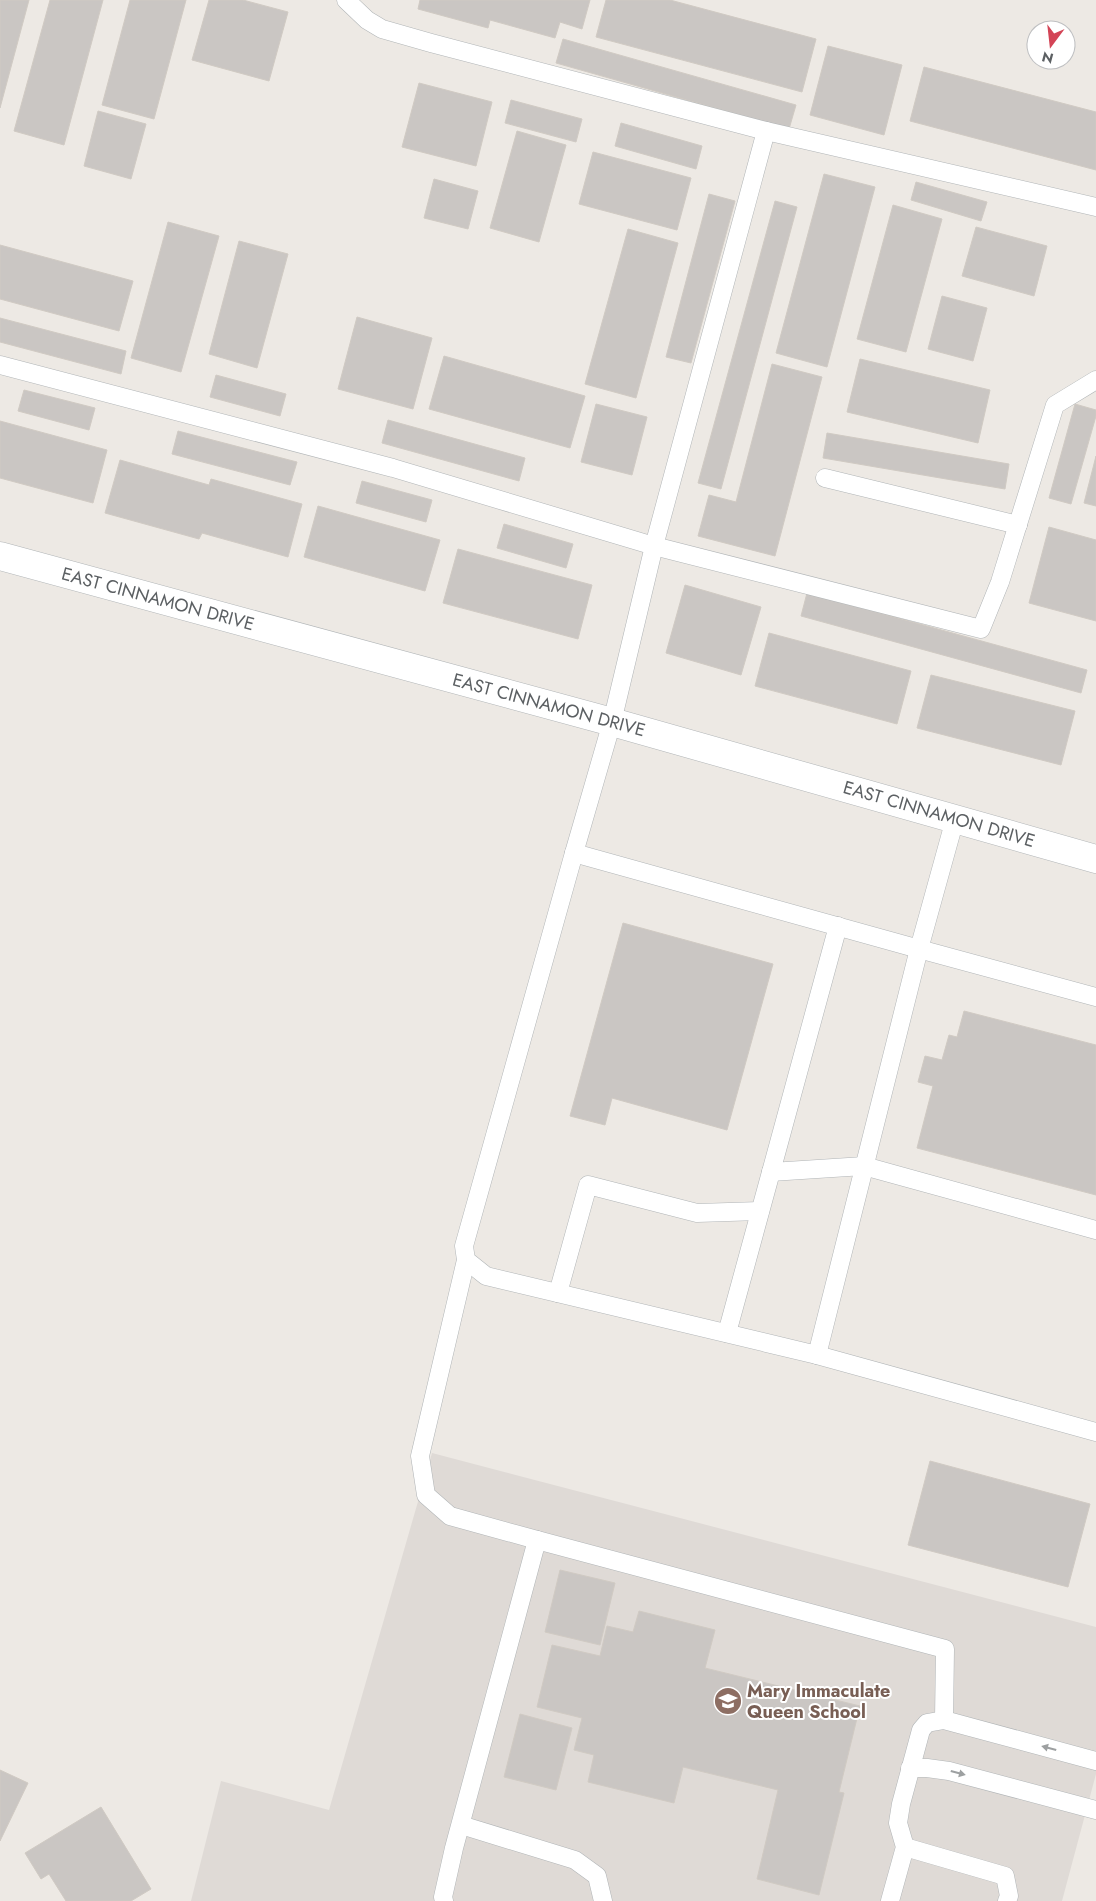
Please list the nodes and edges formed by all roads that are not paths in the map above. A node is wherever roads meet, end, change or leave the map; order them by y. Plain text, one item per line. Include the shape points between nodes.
1 (346, 0) edge
2 (766, 131) junction
3 (1096, 207) edge
4 (0, 365) edge
5 (1096, 380) edge
6 (825, 478) dead end
7 (1018, 525) junction
8 (654, 546) junction
9 (0, 556) edge
10 (612, 722) junction
11 (955, 819) junction
12 (574, 853) junction
13 (1095, 854) edge
14 (838, 926) junction
15 (919, 949) junction
16 (1096, 997) edge
17 (864, 1166) junction
18 (771, 1172) junction
19 (760, 1211) junction
20 (1096, 1230) edge
21 (466, 1260) junction
22 (558, 1293) junction
23 (727, 1334) junction
24 (817, 1355) junction
25 (1096, 1432) edge
26 (537, 1540) junction
27 (944, 1720) junction
28 (1096, 1761) edge
29 (910, 1768) junction
30 (1096, 1810) edge
31 (461, 1825) junction
32 (905, 1847) junction
33 (444, 1901) edge
34 (602, 1901) edge
35 (890, 1901) edge
36 (1007, 1901) edge

1 - 2 lane via 382,29
2 - 3 lane
2 - 8 lane
4 - 8 lane via 393,468
5 - 7 lane via 1055,405
6 - 7 lane
7 - 8 lane via 981,629
8 - 10 lane
9 - 10 street, EAST CINNAMON DRIVE
10 - 11 street, EAST CINNAMON DRIVE
10 - 12 lane
11 - 13 street, EAST CINNAMON DRIVE
11 - 15 lane
12 - 14 lane
12 - 21 lane via 464,1246
14 - 15 lane
14 - 18 lane
15 - 16 lane
15 - 17 lane
17 - 18 lane
17 - 20 lane
17 - 24 lane
18 - 19 lane
19 - 22 lane via 697,1213 588,1185
19 - 23 lane
21 - 22 lane via 486,1276
21 - 26 lane via 420,1456 426,1495 450,1516
22 - 23 lane
23 - 24 lane
24 - 25 lane
26 - 27 lane via 945,1649
26 - 31 lane
28 -> 27 lane
27 - 29 lane via 927,1723 921,1730
29 -> 30 lane via 949,1770
29 - 32 lane via 898,1823
31 - 33 lane
31 - 34 lane via 576,1860 597,1876
32 - 35 lane
32 - 36 lane via 1005,1876

